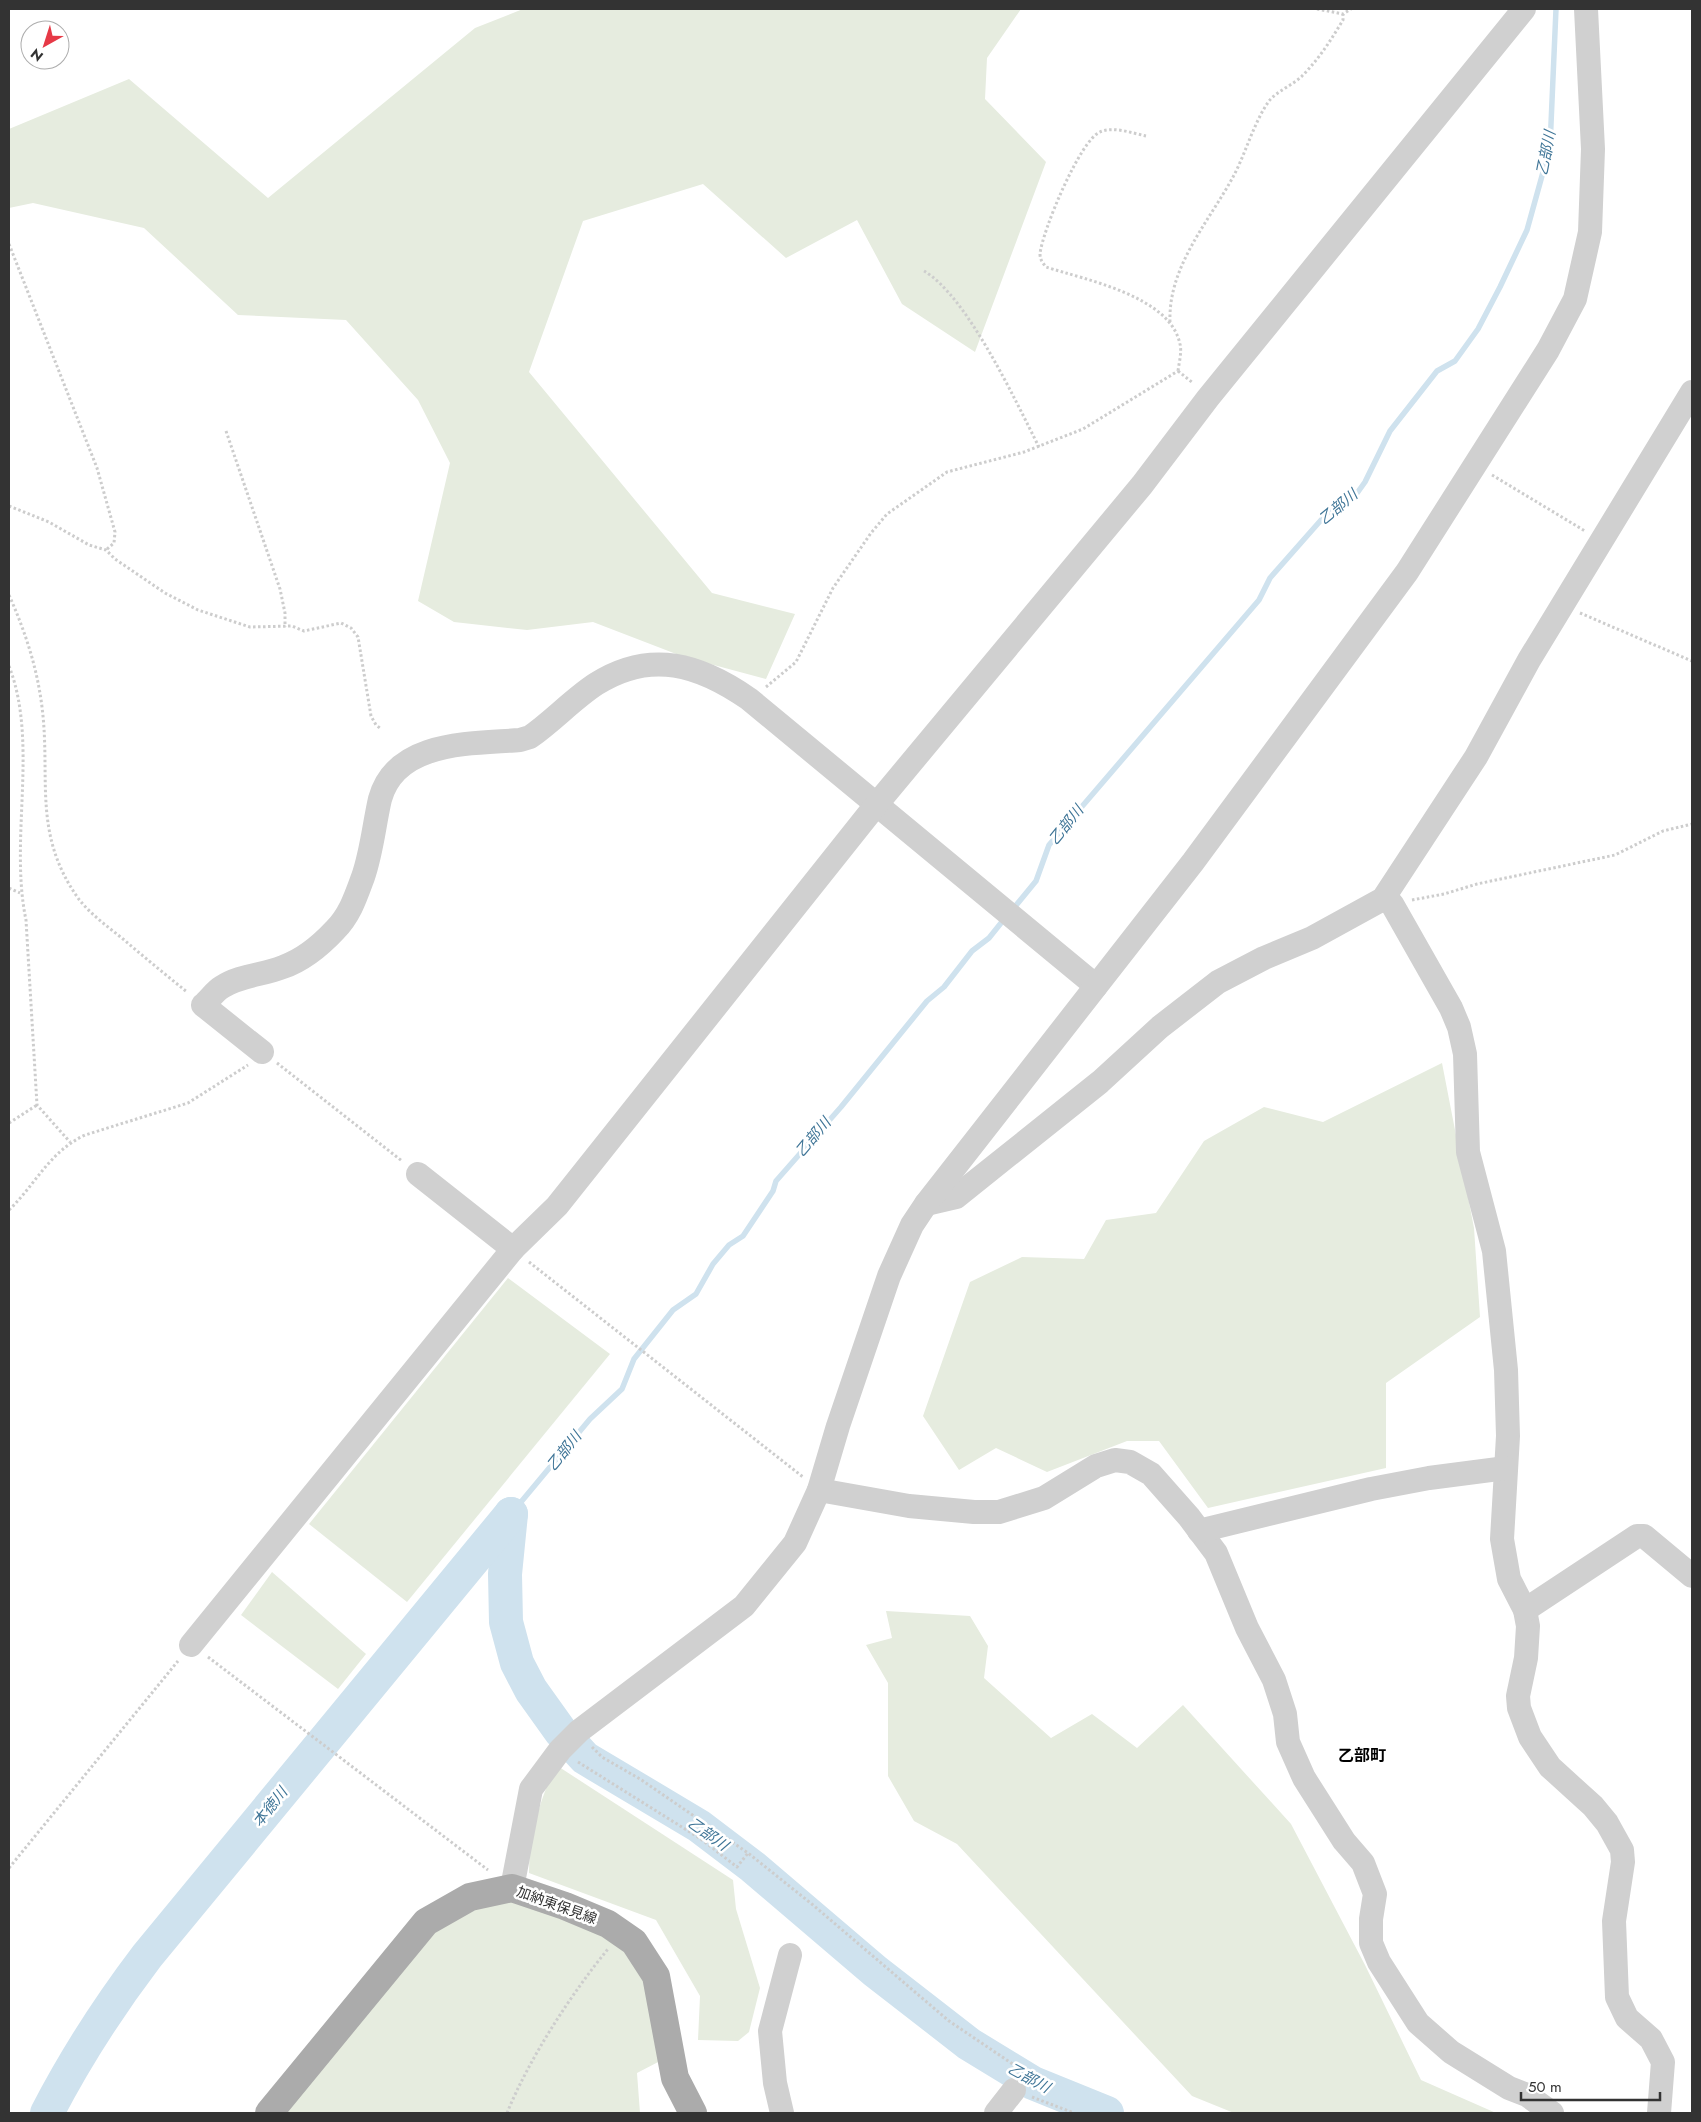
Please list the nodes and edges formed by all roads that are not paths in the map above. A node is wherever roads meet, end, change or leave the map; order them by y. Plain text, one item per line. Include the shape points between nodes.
1 (1524, 9) edge
2 (1586, 9) edge
3 (1692, 392) edge
4 (876, 805) junction
5 (1387, 902) junction
6 (1096, 986) junction
7 (262, 1052) road end
8 (418, 1174) road end
9 (926, 1204) junction
10 (513, 1249) junction
11 (1506, 1468) junction
12 (819, 1490) junction
13 (1199, 1531) junction
14 (1692, 1576) edge
15 (1524, 1610) junction
16 (192, 1645) road end
17 (512, 1888) junction
18 (790, 1955) dead end
19 (675, 2078) junction
20 (1018, 2080) road end
21 (269, 2113) edge
22 (677, 2113) edge
23 (693, 2113) edge
24 (782, 2113) edge
25 (996, 2113) edge
26 (1552, 2113) edge
27 (1659, 2113) edge

1 - 4 street via 1208,398 1142,485
2 - 6 street via 1593,149 1590,232 1575,299 1548,350 1407,572 1193,862
3 - 5 street via 1528,660 1476,757
4 - 6 street
4 - 7 street via 723,681 676,666 654,663 636,666 596,684 530,737 441,748 403,764 388,780 381,798 368,864 345,919 316,948 297,961 221,987 203,1006
4 - 10 street via 557,1206
5 - 9 street via 1218,982 956,1198
5 - 11 street via 1451,1008 1465,1054 1468,1152 1494,1251 1506,1370
6 - 9 street
8 - 10 street
9 - 12 street via 912,1225 889,1276
10 - 16 street
11 - 13 street via 1371,1489
11 - 15 street via 1502,1539 1509,1579
12 - 13 street via 909,1506 999,1512 1044,1498 1096,1466 1116,1460 1130,1462 1151,1474
12 - 17 street via 795,1543 744,1606 579,1731 560,1750 531,1790
13 - 26 street via 1216,1553 1247,1628 1274,1680 1288,1742 1304,1778 1344,1841 1363,1863 1376,1894 1371,1943 1379,1962 1418,2023 1451,2052
14 - 15 street via 1644,1536 1637,1536
15 - 27 street via 1528,1638 1518,1696 1523,1724 1550,1767 1593,1806 1612,1830 1622,1850 1614,1921 1617,1997 1627,2018 1651,2039 1663,2062
17 - 19 main road, 加納東保見線 via 608,1924 634,1942 656,1976
17 - 21 main road, 加納東保見線 via 470,1897 426,1922
18 - 24 street via 770,2031 775,2083
19 - 22 street
19 - 23 main road, 加納東保見線
20 - 25 street

